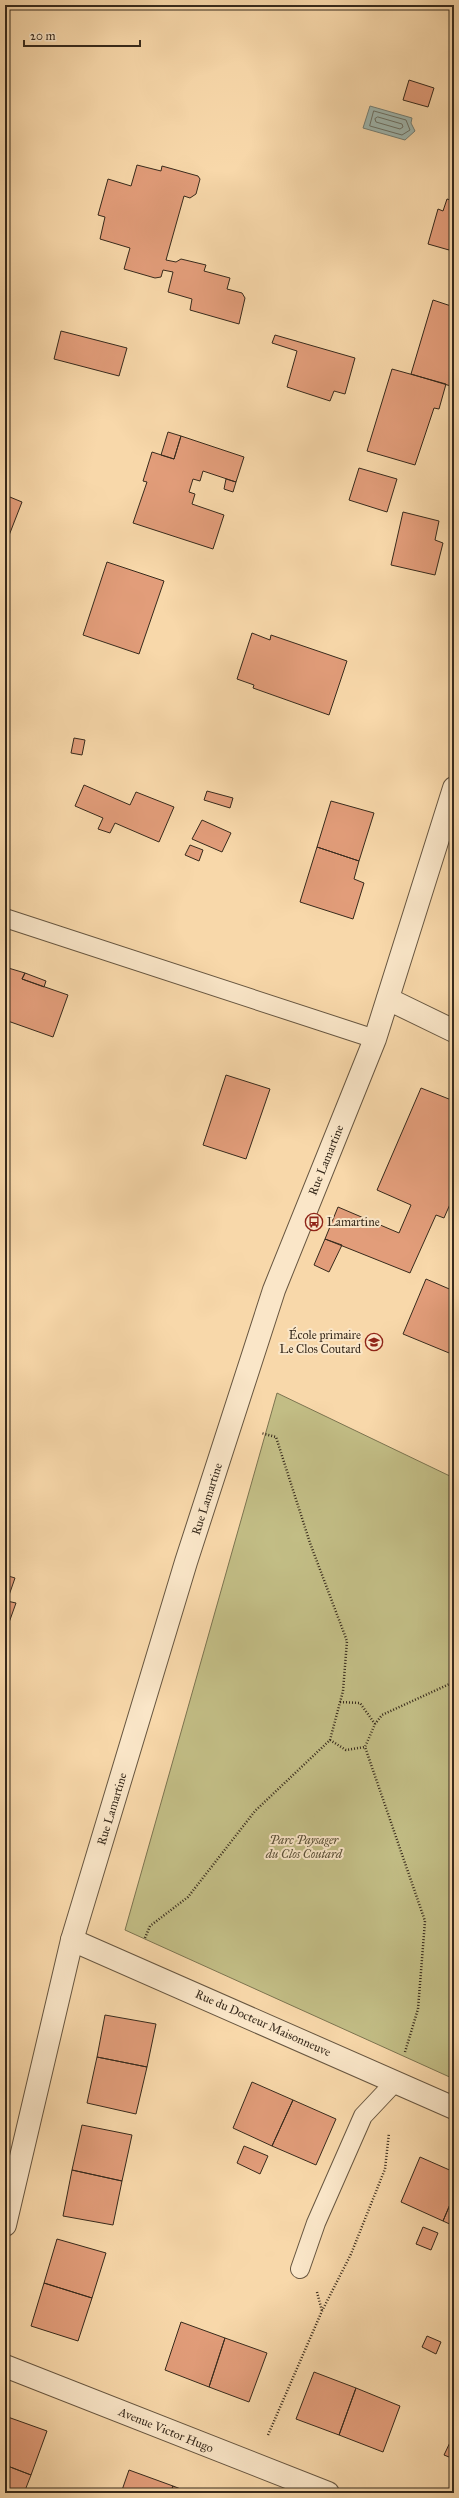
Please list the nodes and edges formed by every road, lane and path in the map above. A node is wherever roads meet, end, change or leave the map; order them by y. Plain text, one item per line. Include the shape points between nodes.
1 (454, 788) edge
2 (448, 829) edge
3 (5, 918) edge
4 (388, 999) junction
5 (454, 1031) edge
6 (375, 1039) junction
7 (231, 1423) junction
8 (454, 1682) edge
9 (340, 1702) junction
10 (375, 1724) junction
11 (330, 1740) junction
12 (365, 1747) junction
13 (72, 1940) junction
14 (132, 1966) junction
15 (395, 2082) junction
16 (454, 2108) edge
17 (5, 2225) edge
18 (300, 2269) dead end
19 (5, 2366) edge
20 (254, 2465) junction
21 (328, 2493) edge

1 - 2 street, Rue Lamartine
2 - 4 street, Rue Lamartine
3 - 6 lane
4 - 5 street
4 - 6 street, Rue Lamartine
6 - 7 street, Rue Lamartine via 274,1290
7 - 9 path via 276,1438 310,1543 347,1642
7 - 13 street, Rue Lamartine via 186,1562
8 - 10 path via 382,1714
9 - 10 path via 360,1703
9 - 11 path
10 - 12 path
11 - 12 path via 346,1750
11 - 14 path via 255,1810 188,1897 150,1926
12 - 15 path via 425,1921 418,2009
13 - 14 street, Rue du Docteur Maisonneuve
13 - 17 street, Rue Lamartine
14 - 15 street, Rue du Docteur Maisonneuve
15 - 16 street, Rue du Docteur Maisonneuve
15 - 18 lane via 363,2116 316,2223
15 - 20 path via 386,2169 351,2254 322,2311
19 - 20 street, Avenue Victor Hugo
20 - 21 street, Avenue Victor Hugo

